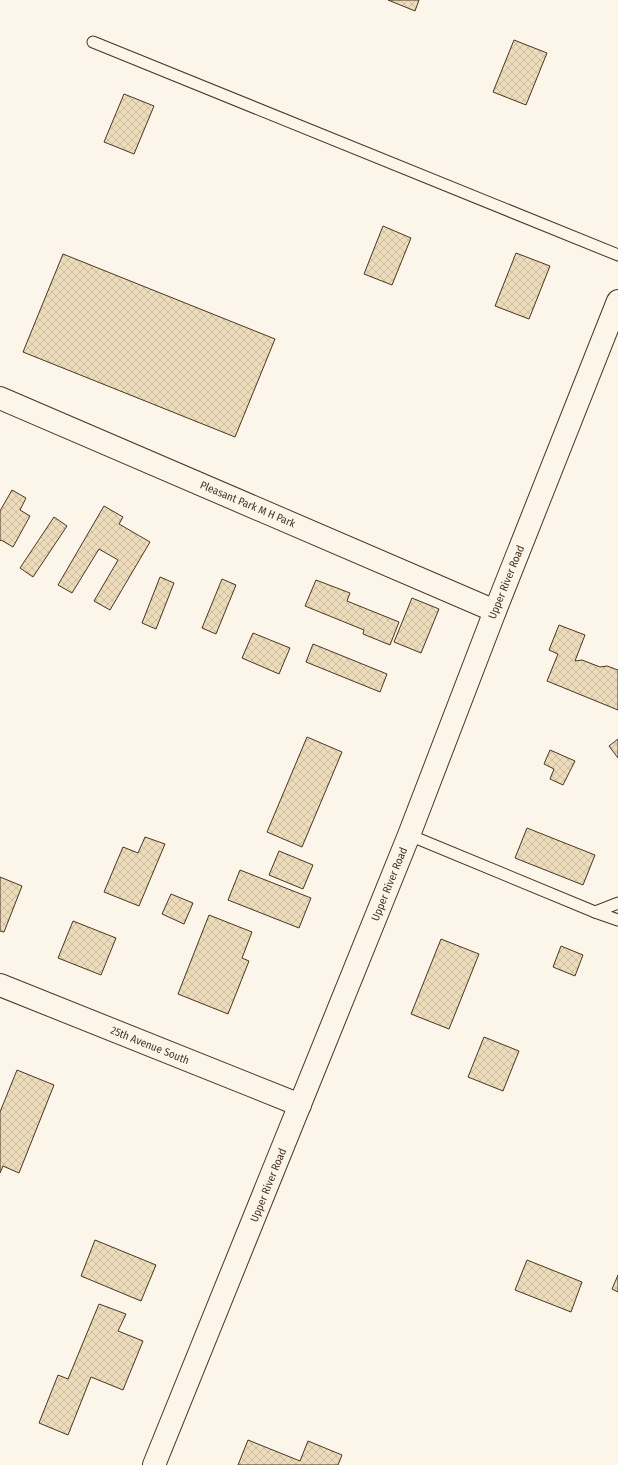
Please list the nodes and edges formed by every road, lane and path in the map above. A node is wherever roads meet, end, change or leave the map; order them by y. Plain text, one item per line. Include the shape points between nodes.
1 (93, 42) dead end
2 (618, 255) edge
3 (618, 301) edge
4 (0, 398) edge
5 (495, 611) junction
6 (409, 835) junction
7 (618, 903) edge
8 (595, 912) junction
9 (618, 920) edge
10 (0, 985) edge
11 (300, 1105) junction
12 (154, 1465) edge

1 - 2 lane
3 - 5 street, Upper River Road
4 - 5 street, Pleasant Park M H Park
5 - 6 street, Upper River Road
6 - 8 lane
6 - 11 street, Upper River Road
7 - 8 lane
8 - 9 lane
10 - 11 street, 25th Avenue South
11 - 12 street, Upper River Road

